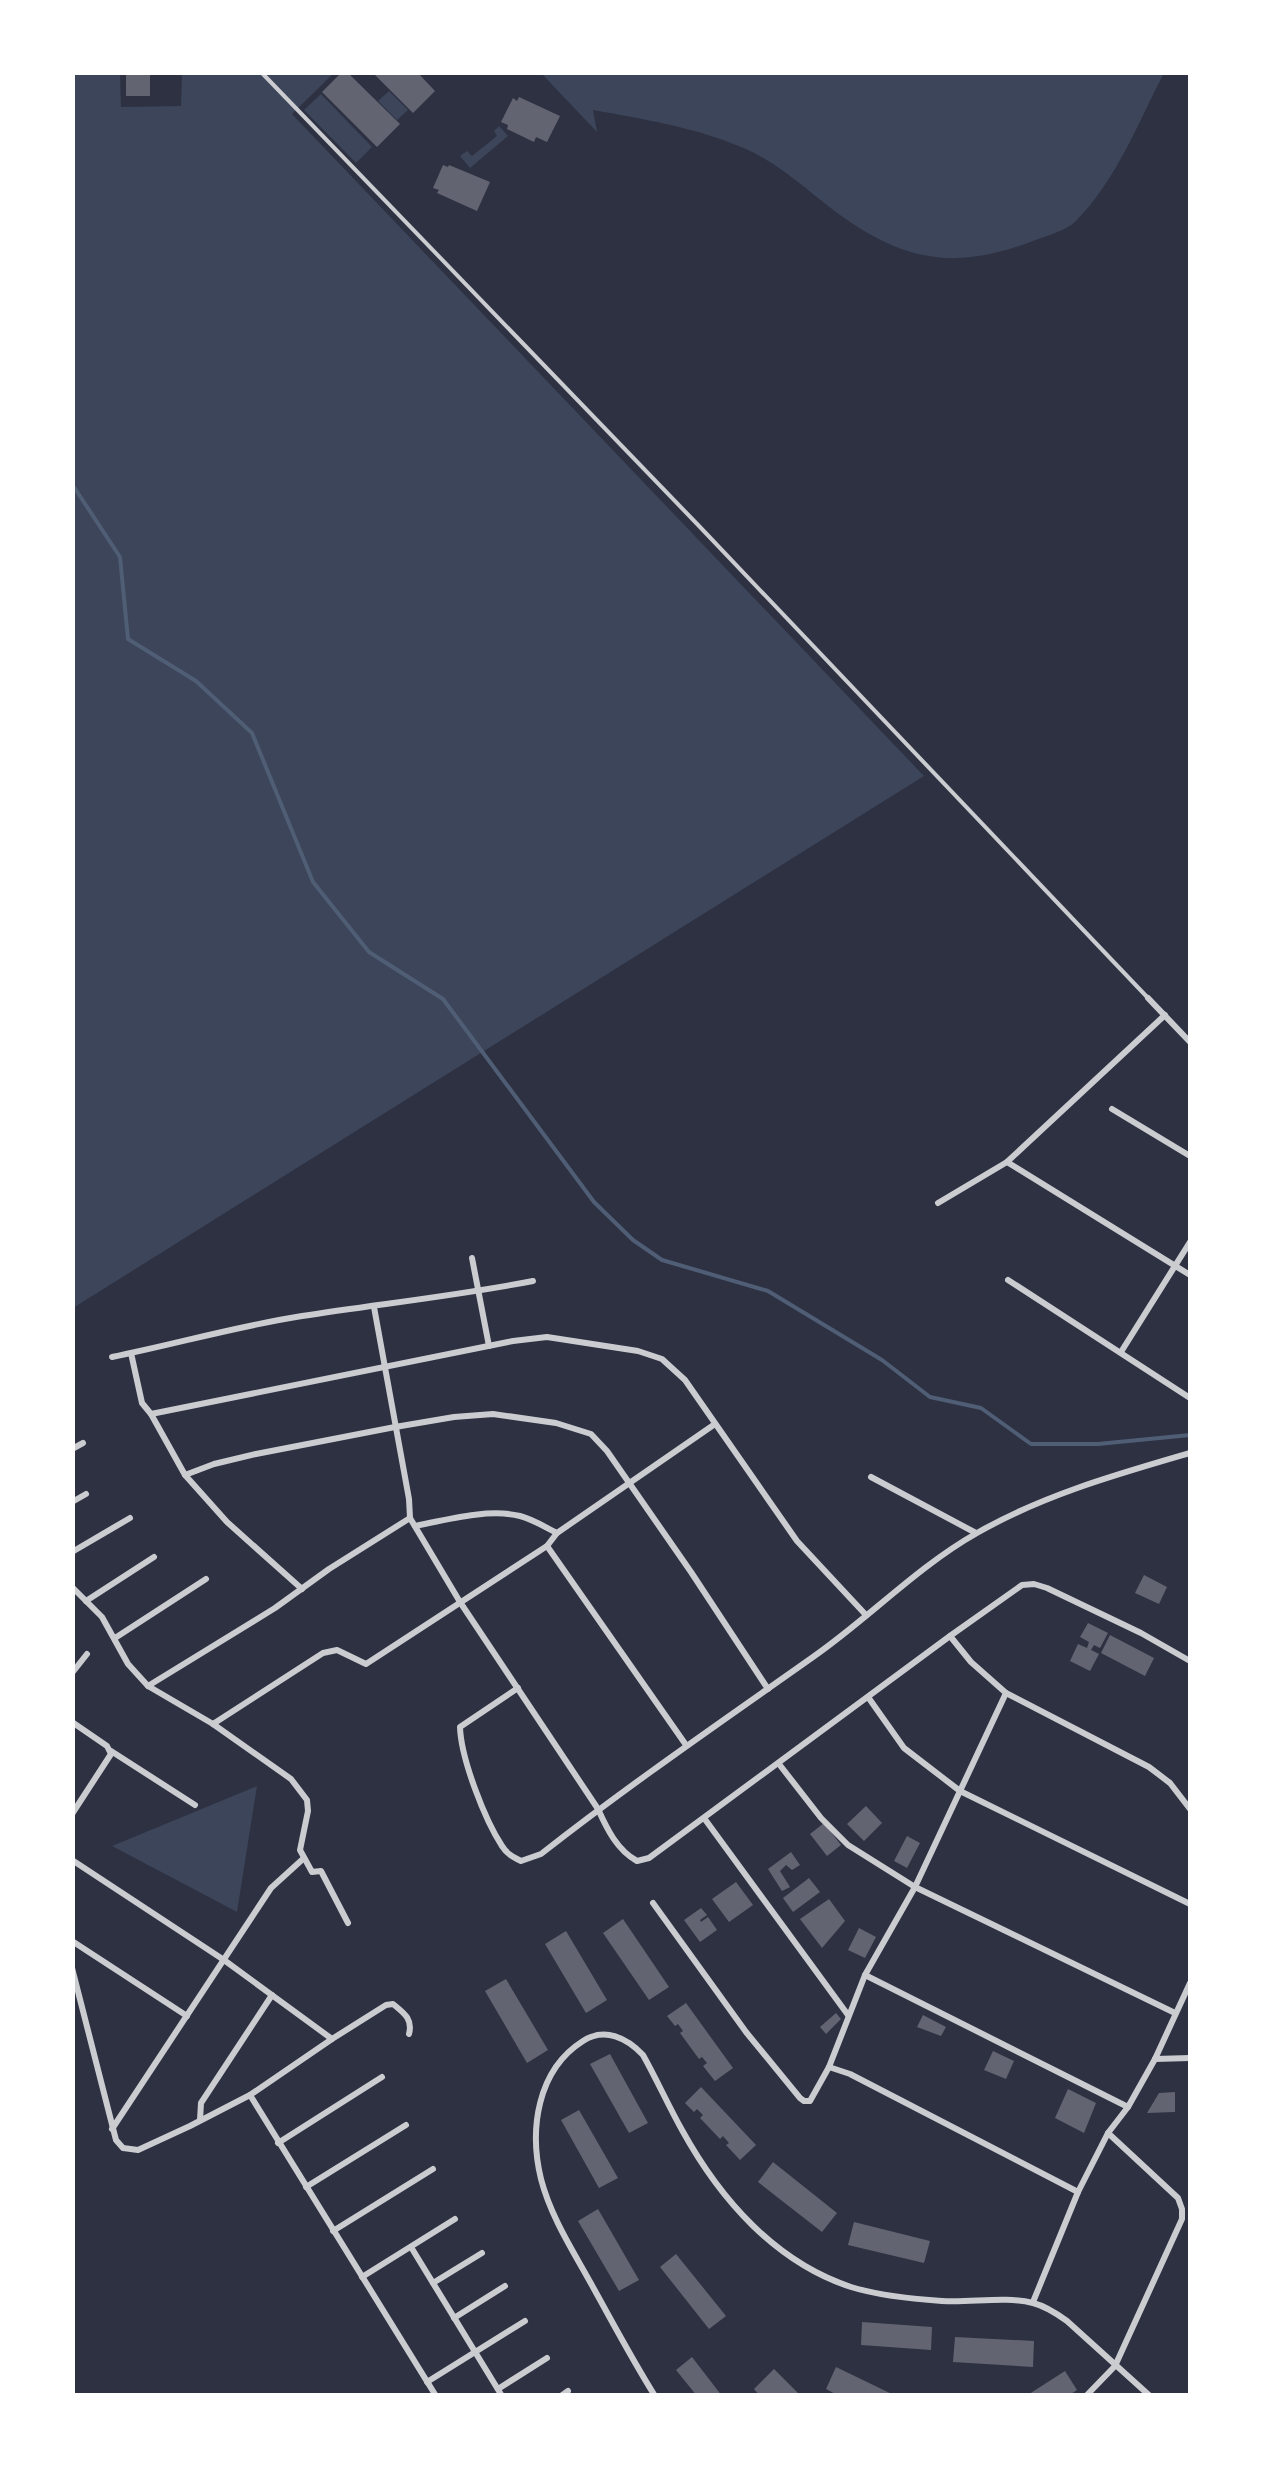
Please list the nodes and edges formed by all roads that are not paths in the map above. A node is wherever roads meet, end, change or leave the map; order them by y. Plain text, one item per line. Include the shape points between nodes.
1 (261, 72) edge
2 (1148, 998) joint
3 (1165, 1016) junction
4 (1187, 1032) edge
5 (1190, 1042) edge
6 (1112, 1109) dead end
7 (1190, 1156) edge
8 (1007, 1162) junction
9 (938, 1203) dead end
10 (1190, 1242) edge
11 (472, 1258) dead end
12 (1176, 1267) junction
13 (1190, 1275) edge
14 (1008, 1280) dead end
15 (532, 1281) dead end
16 (479, 1291) junction
17 (374, 1307) junction
18 (490, 1346) junction
19 (1121, 1352) junction
20 (131, 1354) junction
21 (112, 1357) dead end
22 (384, 1366) junction
23 (1190, 1398) edge
24 (151, 1414) junction
25 (715, 1424) junction
26 (395, 1427) junction
27 (84, 1443) dead end
28 (72, 1450) edge
29 (1190, 1453) edge
30 (185, 1475) junction
31 (871, 1478) dead end
32 (628, 1484) junction
33 (86, 1494) dead end
34 (72, 1502) edge
35 (130, 1518) dead end
36 (412, 1522) junction
37 (557, 1533) junction
38 (976, 1533) junction
39 (547, 1546) junction
40 (72, 1552) edge
41 (154, 1557) dead end
42 (206, 1580) dead end
43 (72, 1587) edge
44 (302, 1589) junction
45 (86, 1601) junction
46 (460, 1602) junction
47 (866, 1614) junction
48 (950, 1636) junction
49 (115, 1638) junction
50 (87, 1654) dead end
51 (1190, 1661) edge
52 (72, 1673) edge
53 (148, 1686) junction
54 (518, 1688) junction
55 (768, 1689) junction
56 (1006, 1693) junction
57 (868, 1697) junction
58 (72, 1722) edge
59 (213, 1724) junction
60 (686, 1746) junction
61 (110, 1750) junction
62 (779, 1764) junction
63 (960, 1791) junction
64 (194, 1805) dead end
65 (598, 1809) junction
66 (74, 1810) edge
67 (1190, 1810) edge
68 (704, 1818) junction
69 (304, 1858) junction
70 (72, 1860) edge
71 (915, 1887) junction
72 (653, 1902) dead end
73 (1190, 1904) edge
74 (348, 1924) dead end
75 (72, 1941) edge
76 (224, 1960) junction
77 (72, 1968) edge
78 (866, 1975) junction
79 (1190, 1983) edge
80 (272, 1995) junction
81 (1176, 2013) junction
82 (848, 2015) junction
83 (188, 2016) junction
84 (409, 2034) dead end
85 (332, 2038) junction
86 (1190, 2058) edge
87 (1154, 2059) junction
88 (829, 2067) junction
89 (382, 2078) dead end
90 (250, 2095) junction
91 (1128, 2107) junction
92 (200, 2120) junction
93 (406, 2125) dead end
94 (112, 2129) junction
95 (1108, 2133) junction
96 (278, 2143) junction
97 (433, 2170) dead end
98 (306, 2188) junction
99 (1078, 2192) junction
100 (455, 2219) dead end
101 (333, 2231) junction
102 (411, 2247) junction
103 (482, 2253) dead end
104 (362, 2277) junction
105 (434, 2283) junction
106 (505, 2286) dead end
107 (1032, 2302) junction
108 (454, 2318) junction
109 (525, 2321) dead end
110 (476, 2352) junction
111 (547, 2358) dead end
112 (1115, 2366) junction
113 (427, 2382) junction
114 (500, 2392) edge
115 (436, 2396) edge
116 (656, 2396) edge
117 (1086, 2396) edge
118 (1150, 2396) edge

1 - 2 lane
2 - 3 street
3 - 4 street
3 - 8 street
4 - 5 street
6 - 7 street
8 - 9 street
8 - 12 street
10 - 12 street
11 - 16 street
12 - 13 street
12 - 19 street
14 - 19 street
15 - 16 street
16 - 17 street
16 - 18 street
17 - 20 street via 214,1332
17 - 22 street
18 - 22 street
18 - 25 street via 547,1337 662,1359
19 - 23 street
20 - 21 street
20 - 24 street via 142,1403
22 - 24 street
22 - 26 street
24 - 30 street
25 - 32 street
25 - 47 street via 796,1541
26 - 30 street
26 - 32 street via 493,1414 556,1424 591,1434
26 - 36 street
27 - 28 street
29 - 38 street via 1077,1488
30 - 44 street
31 - 38 street
32 - 37 street
32 - 55 street
33 - 34 street
35 - 40 street
36 - 37 street via 513,1514
36 - 44 street
36 - 46 street
37 - 39 street
38 - 47 street
39 - 46 street
39 - 60 street
41 - 45 street
42 - 49 street
43 - 45 street
44 - 53 street
45 - 49 street
46 - 54 street
46 - 59 street via 366,1664 337,1650 324,1653
47 - 55 street
48 - 51 street via 1016,1588 1034,1584
48 - 56 street
48 - 57 street
49 - 53 street
50 - 52 street
53 - 59 street
54 - 65 street
54 - 65 street via 460,1727 481,1802 502,1846 521,1861 532,1858
55 - 60 street
56 - 63 street
56 - 67 street via 1149,1767
57 - 62 street
57 - 63 street via 904,1748
58 - 61 street
59 - 69 street via 291,1779 307,1800
60 - 65 street
61 - 64 street
61 - 66 street
62 - 68 street
62 - 71 street via 848,1845
63 - 71 street
63 - 73 street
65 - 68 street via 623,1852 637,1861
68 - 82 street
69 - 74 street via 312,1872 321,1871
69 - 76 street via 271,1888
70 - 76 street
71 - 78 street
71 - 81 street
72 - 88 street via 804,2101 814,2098
75 - 83 street
76 - 80 street
76 - 83 street
77 - 94 street
78 - 82 street
78 - 91 street
79 - 81 street
80 - 85 street
80 - 92 street via 201,2103
81 - 87 street
82 - 88 street
83 - 94 street
84 - 85 street via 409,2018 390,2004
85 - 90 street
86 - 87 street
87 - 91 street
88 - 99 street
89 - 96 street
90 - 92 street
90 - 96 street
91 - 95 street
92 - 94 street via 138,2150 118,2145
93 - 98 street
95 - 99 street
95 - 112 street via 1182,2209
96 - 98 street
97 - 101 street
98 - 101 street
99 - 107 street
100 - 102 street
101 - 104 street
102 - 104 street
102 - 105 street
103 - 105 street
104 - 113 street
105 - 108 street
106 - 108 street
107 - 112 street via 1066,2320
107 - 116 street via 904,2298 852,2287 794,2260 749,2222 700,2161 643,2055 619,2036 600,2034 574,2047 548,2080 536,2126 538,2161 568,2243
108 - 110 street
109 - 110 street
110 - 113 street
110 - 114 street
111 - 114 street
112 - 117 street
112 - 118 street
113 - 115 street

